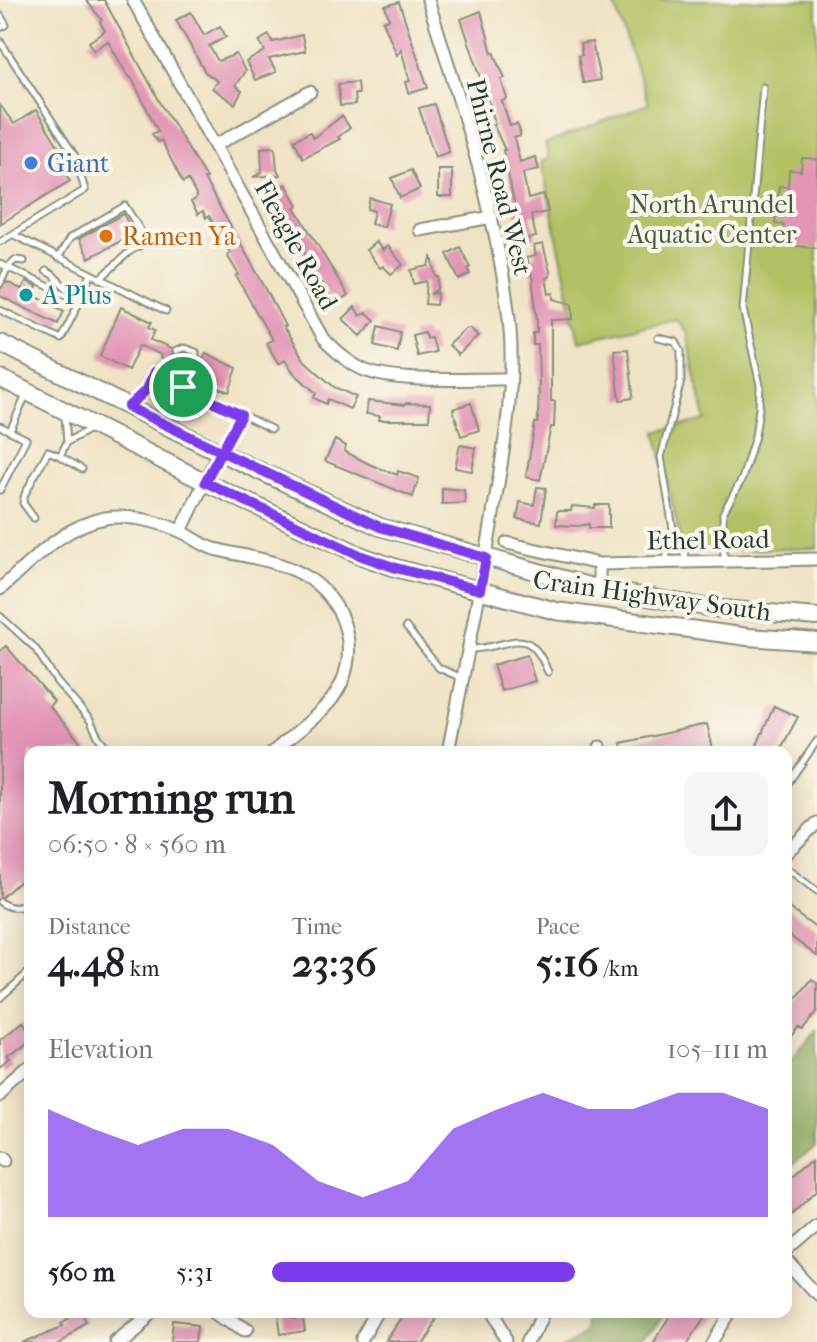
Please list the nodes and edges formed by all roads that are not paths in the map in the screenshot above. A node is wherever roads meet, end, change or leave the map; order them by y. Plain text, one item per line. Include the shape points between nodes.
1 (133, 0) edge
2 (428, 0) edge
3 (0, 15) edge
4 (0, 28) edge
5 (0, 41) edge
6 (763, 87) dead end
7 (310, 92) dead end
8 (216, 145) junction
9 (492, 217) junction
10 (420, 230) dead end
11 (13, 235) junction
12 (0, 242) edge
13 (58, 258) junction
14 (24, 261) dead end
15 (0, 264) edge
16 (8, 267) junction
17 (46, 271) dead end
18 (91, 274) junction
19 (100, 279) junction
20 (0, 284) edge
21 (80, 301) junction
22 (0, 310) edge
23 (166, 311) dead end
24 (658, 338) dead end
25 (0, 343) edge
26 (176, 351) dead end
27 (170, 363) dead end
28 (163, 377) junction
29 (0, 378) edge
30 (510, 379) junction
31 (183, 387) junction
32 (27, 392) junction
33 (128, 407) junction
34 (65, 411) junction
35 (241, 415) junction
36 (0, 426) edge
37 (95, 426) junction
38 (271, 429) dead end
39 (10, 431) junction
40 (67, 442) junction
41 (219, 452) junction
42 (60, 456) junction
43 (82, 469) dead end
44 (205, 482) junction
45 (0, 490) edge
46 (34, 518) dead end
47 (673, 529) junction
48 (181, 531) junction
49 (507, 543) dead end
50 (486, 558) junction
51 (817, 559) edge
52 (688, 562) junction
53 (724, 562) junction
54 (665, 563) junction
55 (599, 564) junction
56 (0, 589) edge
57 (599, 589) junction
58 (480, 590) junction
59 (0, 616) edge
60 (817, 617) edge
61 (6, 621) junction
62 (0, 626) edge
63 (406, 627) dead end
64 (817, 642) edge
65 (468, 649) junction
66 (548, 672) dead end
67 (463, 678) junction
68 (817, 741) edge
69 (106, 746) edge
70 (280, 746) edge
71 (449, 746) edge
72 (792, 777) edge
73 (817, 823) edge
74 (792, 847) edge
75 (792, 872) edge
76 (817, 891) edge
77 (0, 902) edge
78 (24, 905) edge
79 (24, 976) edge
80 (0, 998) edge
81 (24, 1075) edge
82 (0, 1096) edge
83 (817, 1226) edge
84 (792, 1248) edge
85 (792, 1268) edge
86 (817, 1295) edge
87 (144, 1318) edge
88 (227, 1318) edge
89 (377, 1318) edge
90 (491, 1318) edge
91 (540, 1318) edge
92 (729, 1318) edge
93 (245, 1331) dead end
94 (115, 1342) edge
95 (363, 1342) edge
96 (506, 1342) edge
97 (528, 1342) edge
98 (714, 1342) edge

1 - 8 street, Fleagle Road
2 - 9 street, Phirne Road West
3 - 4 lane via 6,25
5 - 11 lane via 75,156 85,190
6 - 53 lane via 743,309 760,385 759,409 742,479 723,513
7 - 8 street
8 - 30 street, Fleagle Road via 323,339 343,357 365,371 404,377
9 - 10 street
9 - 30 street, Phirne Road West via 509,312
11 - 12 lane
11 - 13 lane
13 - 18 lane
13 - 19 lane via 70,238 125,206 147,241
14 - 16 lane via 15,260
15 - 16 lane
16 - 20 lane
16 - 21 lane
17 - 21 lane
18 - 19 lane
18 - 21 lane
19 - 23 lane
21 - 22 lane via 61,339
24 - 47 lane via 676,342 681,351 681,381 661,457
25 - 33 main road, Crain Highway South
26 - 31 lane via 196,352
27 - 28 lane
28 - 31 lane
28 - 33 lane via 154,372 146,390
29 - 32 main road, Crain Highway South
30 - 50 street, Phirne Road West via 509,420
31 - 35 lane
32 - 34 main road, Crain Highway South
32 - 39 lane
33 - 41 main road, Crain Highway South
34 - 37 main road, Crain Highway South
34 - 40 lane
35 - 38 lane
35 - 41 lane
36 - 39 lane
37 - 40 lane
37 - 44 main road, Crain Highway South
39 - 45 lane via 26,439
40 - 42 lane
41 - 44 street
41 - 50 main road, Crain Highway South via 380,527
42 - 43 lane
42 - 46 lane via 48,451 25,494 23,503
44 - 48 street
44 - 58 main road, Crain Highway South via 362,556
47 - 52 lane
47 - 54 lane
48 - 56 street via 143,519 105,518 63,536
48 - 70 street via 210,548 302,574 321,587 342,617 348,655 341,685
49 - 55 street, Ethel Road
50 - 57 main road, Crain Highway South
50 - 58 street, Phirne Road West
51 - 53 street, Ethel Road
52 - 53 street, Ethel Road
52 - 54 street, Ethel Road
54 - 55 street, Ethel Road
55 - 57 street
57 - 60 main road, Crain Highway South via 712,608
58 - 64 main road, Crain Highway South via 556,611
58 - 65 street, Phirne Road West
59 - 61 lane
61 - 62 lane
61 - 69 lane via 35,648
63 - 67 lane via 439,668
65 - 66 lane via 526,641 539,650
65 - 67 street, Phirne Road West
67 - 71 street, Phirne Road West
68 - 72 lane
73 - 74 street
75 - 76 lane
77 - 78 lane
79 - 80 lane
81 - 82 street
83 - 84 street
85 - 86 street
87 - 94 street
88 - 93 street
89 - 95 street
90 - 96 street
91 - 97 street
92 - 98 street

